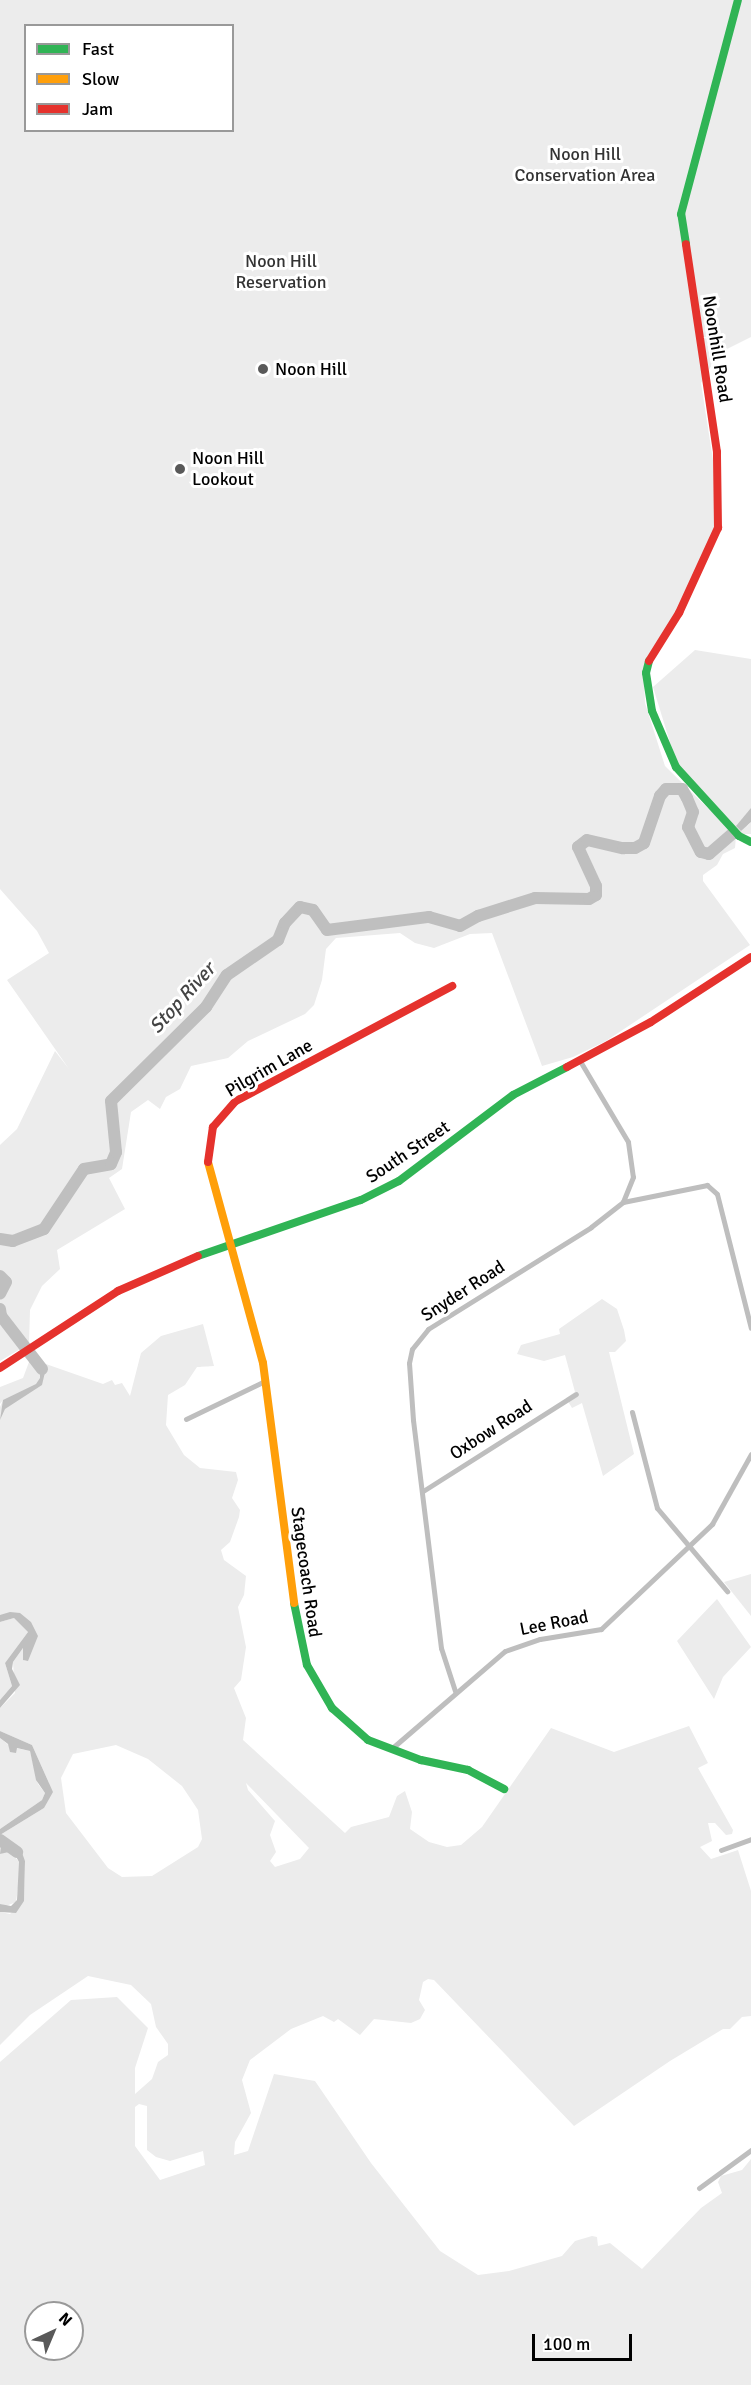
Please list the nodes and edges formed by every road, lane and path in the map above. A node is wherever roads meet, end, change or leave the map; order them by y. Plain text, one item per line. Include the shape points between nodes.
1 (738, 0) edge
2 (751, 842) edge
3 (751, 957) edge
4 (452, 986) dead end
5 (580, 1061) junction
6 (623, 1202) junction
7 (230, 1243) junction
8 (751, 1328) edge
9 (0, 1368) edge
10 (265, 1381) junction
11 (576, 1394) dead end
12 (632, 1412) dead end
13 (186, 1419) dead end
14 (751, 1454) edge
15 (423, 1491) junction
16 (688, 1549) junction
17 (727, 1591) dead end
18 (455, 1691) junction
19 (390, 1750) junction
20 (504, 1789) dead end
21 (751, 1839) edge
22 (720, 1850) dead end
23 (751, 2150) edge
24 (699, 2188) dead end

1 - 2 street, Noonhill Road via 681,214 717,452 718,528 679,613 648,660 647,691 660,736 676,767 724,822
3 - 5 street, South Street via 651,1022
4 - 7 street, Pilgrim Lane via 236,1101 220,1115 209,1143 208,1161
5 - 6 street via 628,1142 633,1177
5 - 7 street, South Street via 513,1095 424,1164 377,1192
6 - 8 street, Snyder Road via 693,1187 714,1189
6 - 15 street, Snyder Road via 591,1227 428,1329 412,1349 409,1363 413,1420
7 - 9 street, South Street via 118,1291
7 - 10 street, Stagecoach Road
10 - 13 street
10 - 19 street, Stagecoach Road via 299,1638 307,1665 332,1708 355,1731
11 - 15 street, Oxbow Road
12 - 16 street via 657,1508
14 - 16 street, Lee Road via 721,1512
15 - 18 street, Snyder Road via 441,1648
16 - 17 street
16 - 18 street, Lee Road via 601,1629 520,1644 487,1663
18 - 19 street, Lee Road
19 - 20 street, Stagecoach Road via 468,1770
21 - 22 street
23 - 24 street

